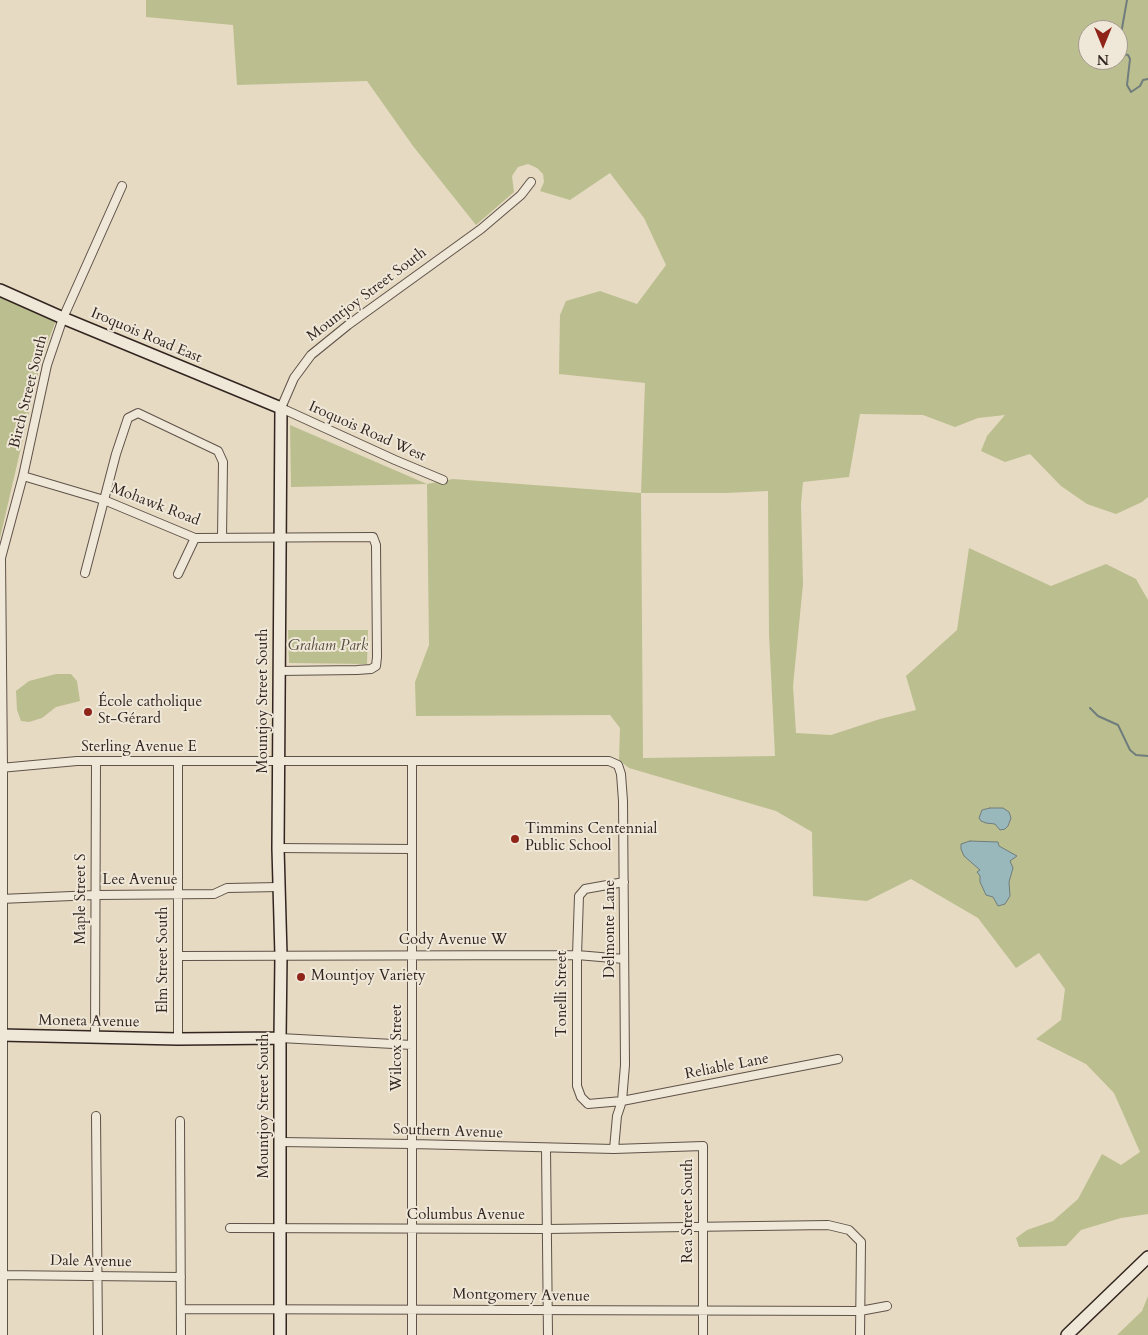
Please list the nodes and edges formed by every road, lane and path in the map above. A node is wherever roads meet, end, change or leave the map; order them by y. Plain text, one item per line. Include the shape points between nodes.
1 (531, 182) dead end
2 (122, 186) dead end
3 (0, 290) edge
4 (63, 318) junction
5 (281, 408) junction
6 (23, 476) junction
7 (443, 480) dead end
8 (104, 500) junction
9 (195, 538) junction
10 (222, 538) junction
11 (280, 538) junction
12 (85, 574) dead end
13 (178, 574) dead end
14 (0, 608) edge
15 (279, 671) junction
16 (96, 761) junction
17 (412, 761) junction
18 (178, 762) junction
19 (279, 762) junction
20 (2, 768) edge
21 (278, 848) junction
22 (412, 849) junction
23 (624, 882) junction
24 (279, 888) junction
25 (96, 895) junction
26 (178, 895) junction
27 (1, 899) edge
28 (412, 955) junction
29 (577, 955) junction
30 (178, 956) junction
31 (282, 956) junction
32 (624, 959) junction
33 (1, 1035) edge
34 (96, 1038) junction
35 (280, 1038) junction
36 (178, 1039) junction
37 (412, 1045) junction
38 (838, 1059) dead end
39 (622, 1101) junction
40 (96, 1116) dead end
41 (180, 1121) dead end
42 (281, 1142) junction
43 (412, 1144) junction
44 (1, 1146) edge
45 (546, 1149) junction
46 (614, 1149) junction
47 (230, 1228) dead end
48 (280, 1228) junction
49 (702, 1228) junction
50 (412, 1229) junction
51 (547, 1229) junction
52 (1148, 1258) edge
53 (1, 1275) edge
54 (98, 1276) junction
55 (181, 1277) junction
56 (887, 1306) dead end
57 (412, 1308) junction
58 (181, 1309) junction
59 (280, 1309) junction
60 (548, 1310) junction
61 (703, 1311) junction
62 (860, 1311) junction
63 (3, 1335) edge
64 (98, 1335) edge
65 (181, 1335) edge
66 (280, 1335) edge
67 (412, 1335) edge
68 (548, 1335) edge
69 (703, 1335) edge
70 (860, 1335) edge
71 (1067, 1335) edge

1 - 5 street, Mountjoy Street South via 521,195 481,228 311,355 294,378
2 - 4 street, Birch Street South
3 - 4 street, Iroquois Road East
4 - 5 street, Iroquois Road East
4 - 6 street, Birch Street South via 47,365
5 - 7 street, Iroquois Road West
5 - 11 street, Mountjoy Street South
6 - 8 street, Mohawk Road
6 - 14 street, Birch Street South via 1,558
8 - 9 street, Mohawk Road
8 - 10 street via 128,418 138,413 218,452 223,462
8 - 12 street
9 - 10 street, Mohawk Road
9 - 13 street
10 - 11 street, Mohawk Road
11 - 15 street, Mountjoy Street South
11 - 15 street, Mohawk Road via 374,538 377,657 376,666 371,669
14 - 20 street, Birch Street South
15 - 19 street, Mountjoy Street South
16 - 18 street, Sterling Avenue E
16 - 20 street, Sterling Avenue E
16 - 25 street, Maple Street S
17 - 19 street, Sterling Avenue E
17 - 22 street, Wilcox Street
17 - 23 street, Delmonte Lane via 610,761 618,765 624,801
18 - 19 street, Sterling Avenue E
18 - 26 street, Elm Street South
19 - 21 street, Mountjoy Street South
20 - 27 street, Birch Street South
21 - 22 street
21 - 24 street, Mountjoy Street South
22 - 28 street, Wilcox Street
23 - 29 street, Tonelli Street via 585,889 579,896
23 - 32 street, Delmonte Lane
24 - 26 street, Lee Avenue via 227,888 214,894
24 - 31 street, Mountjoy Street South
25 - 26 street, Lee Avenue
25 - 27 street, Lee Avenue
25 - 34 street, Maple Street S
26 - 30 street, Elm Street South
27 - 33 street, Birch Street South
28 - 29 street, Cody Avenue W
28 - 31 street, Cody Avenue W
28 - 37 street, Wilcox Street
29 - 32 street, Cody Avenue W
29 - 39 street, Tonelli Street via 577,1086 588,1104
30 - 31 street, Cody Avenue W
30 - 36 street, Elm Street South
31 - 35 street, Mountjoy Street South
32 - 39 street, Delmonte Lane
33 - 34 street, Moneta Avenue
33 - 44 street, Birch Street South
34 - 36 street, Moneta Avenue
35 - 36 street, Moneta Avenue
35 - 37 street
35 - 42 street, Mountjoy Street South
37 - 43 street, Wilcox Street
38 - 39 street, Reliable Lane
39 - 46 street, Delmonte Lane via 616,1116
40 - 54 street
41 - 55 street
42 - 43 street, Southern Avenue
42 - 48 street, Mountjoy Street South
43 - 45 street, Southern Avenue
43 - 50 street, Wilcox Street
44 - 53 street, Birch Street South
45 - 46 street, Southern Avenue
45 - 51 street
46 - 49 street, Rea Street South via 703,1146
47 - 48 street, Columbus Avenue
48 - 50 street, Columbus Avenue
48 - 59 street, Mountjoy Street South
49 - 51 street, Columbus Avenue
49 - 61 street, Rea Street South
49 - 62 street, Columbus Avenue via 828,1226 849,1230 861,1242
50 - 51 street, Columbus Avenue
50 - 57 street, Wilcox Street
51 - 60 street
52 - 71 street
53 - 54 street, Dale Avenue
53 - 63 street, Birch Street South
54 - 55 street, Dale Avenue
54 - 64 street
55 - 58 street
56 - 62 street, Montgomery Avenue
57 - 59 street, Montgomery Avenue
57 - 60 street, Montgomery Avenue
57 - 67 street, Wilcox Street
58 - 59 street, Montgomery Avenue
58 - 65 street
59 - 66 street, Mountjoy Street South
60 - 61 street, Montgomery Avenue
60 - 68 street
61 - 62 street, Montgomery Avenue
61 - 69 street, Rea Street South
62 - 70 street, Columbus Avenue

